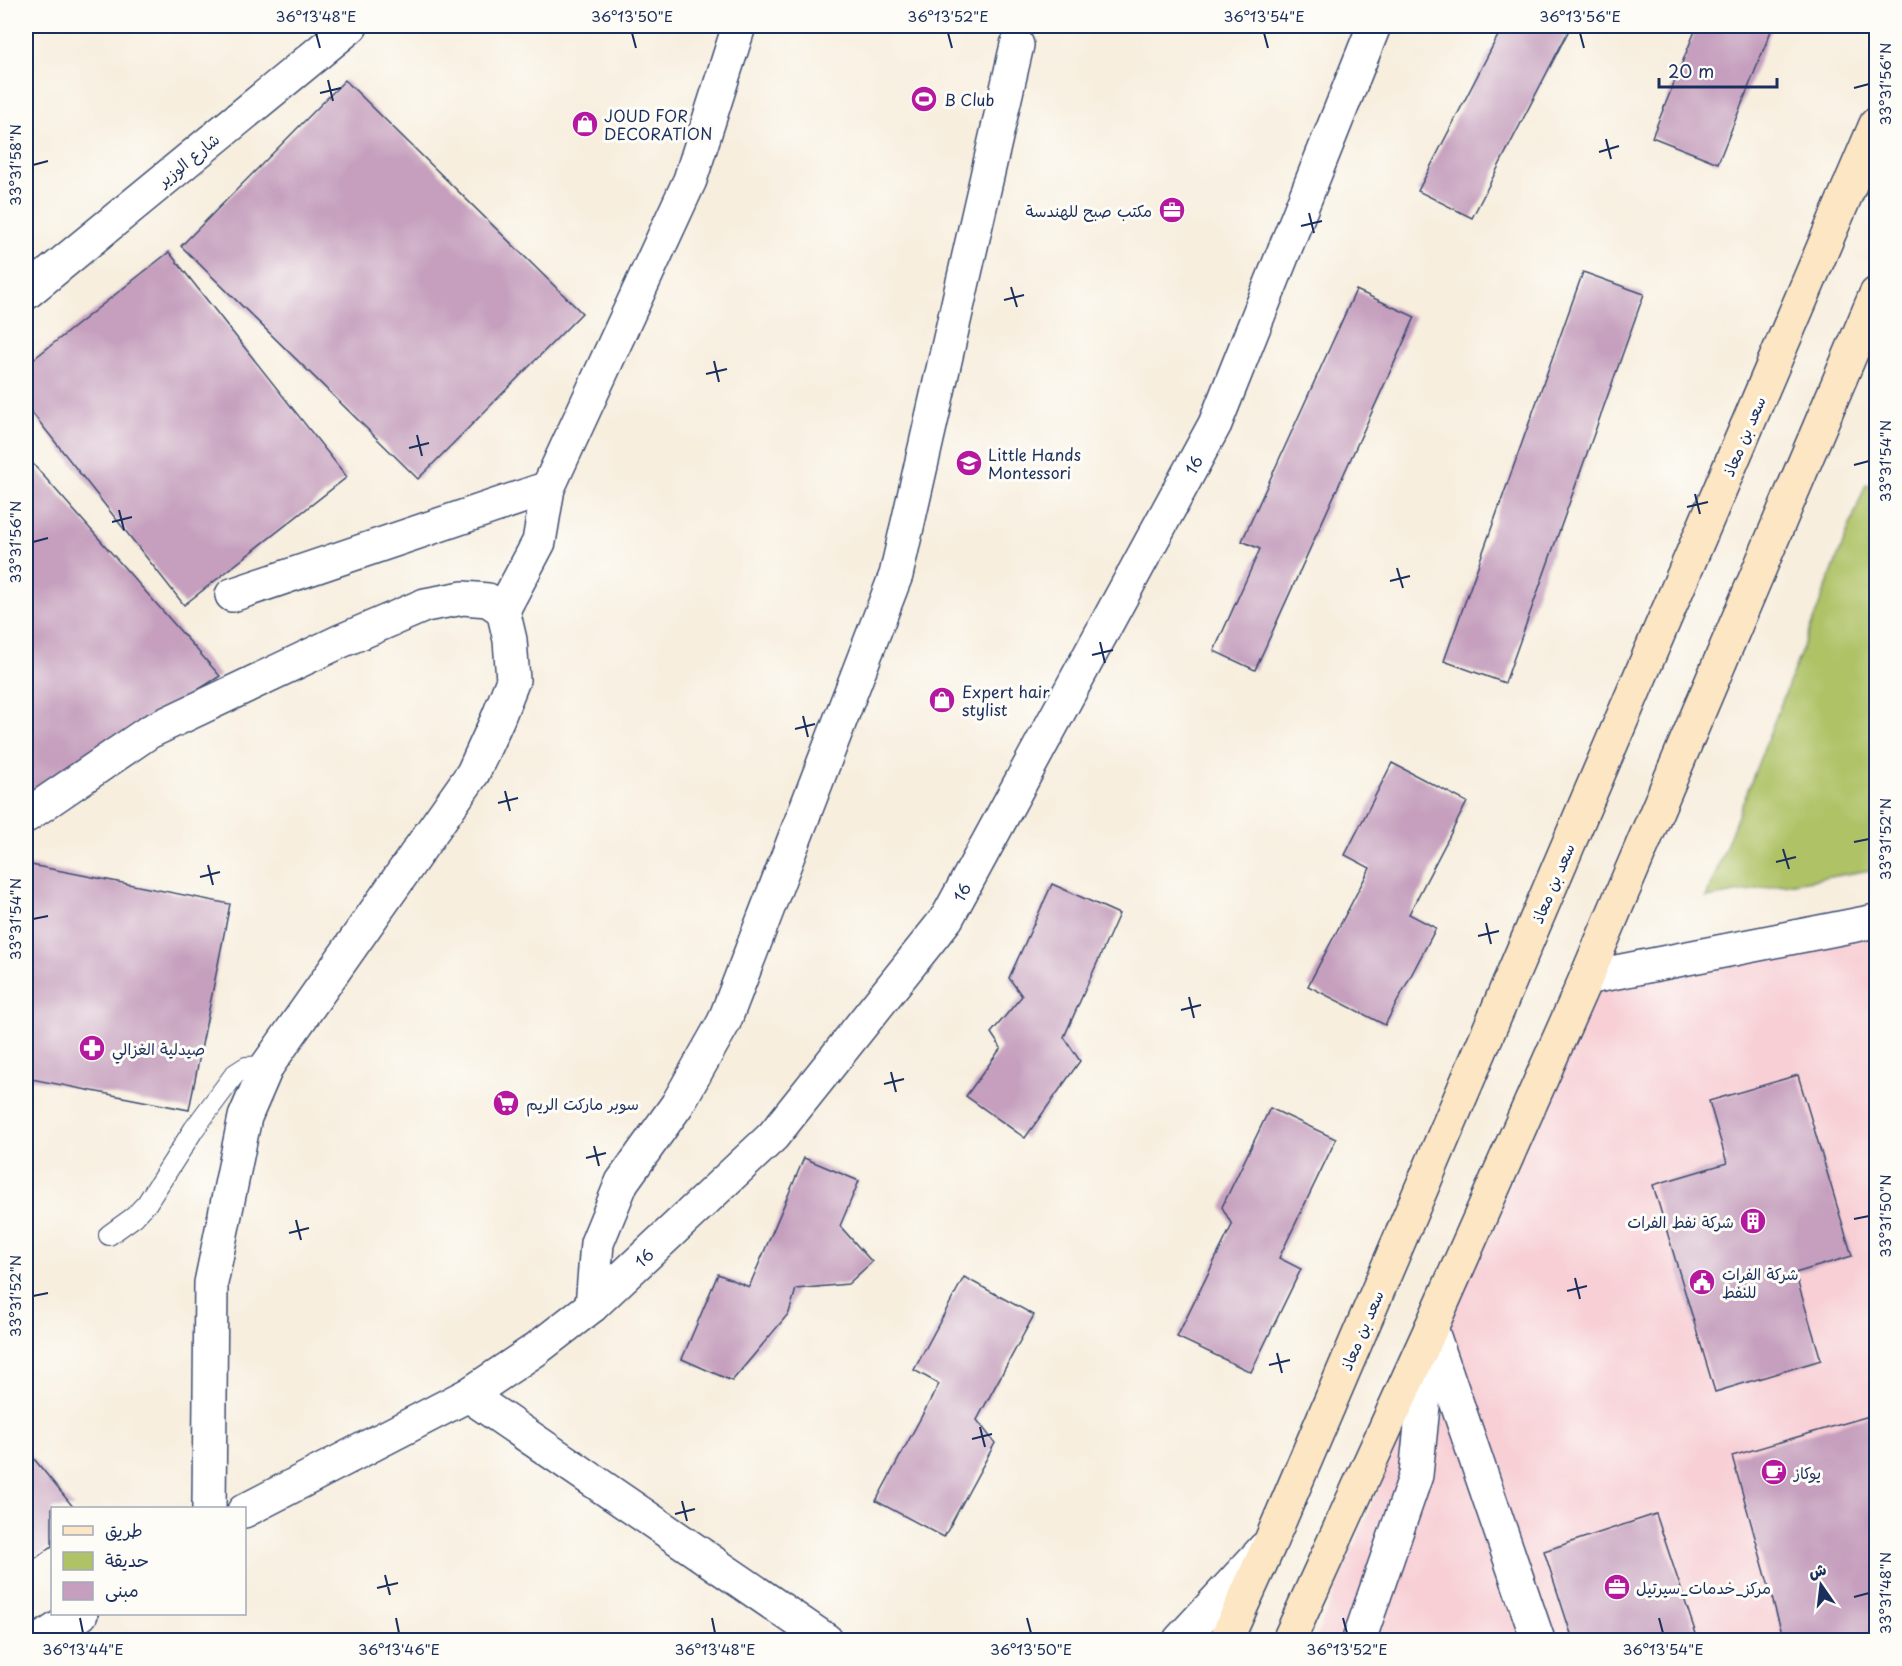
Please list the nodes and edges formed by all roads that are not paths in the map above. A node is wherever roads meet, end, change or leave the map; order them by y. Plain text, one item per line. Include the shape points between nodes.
1 (351, 26) edge
2 (739, 26) edge
3 (1374, 26) edge
4 (1017, 45) dead end
5 (1876, 124) edge
6 (26, 293) edge
7 (1876, 294) edge
8 (548, 488) junction
9 (232, 595) dead end
10 (503, 609) junction
11 (26, 816) edge
12 (1876, 921) edge
13 (1586, 978) junction
14 (267, 1066) junction
15 (109, 1235) dead end
16 (592, 1306) junction
17 (1431, 1328) junction
18 (468, 1395) junction
19 (209, 1507) edge
20 (246, 1509) edge
21 (1270, 1543) junction
22 (79, 1615) edge
23 (822, 1639) edge
24 (40, 1641) edge
25 (1179, 1641) edge
26 (1226, 1641) edge
27 (1289, 1641) edge
28 (1359, 1641) edge
29 (1538, 1641) edge

1 - 6 street, شارع الوزير
2 - 8 street via 690,180
3 - 16 street, 16 via 1215,424 947,918 773,1136
4 - 16 street via 896,576 724,1022 677,1105 622,1182 597,1243
5 - 21 main road, سعد بن معاذ
7 - 13 main road
8 - 9 street
8 - 10 street via 539,542
10 - 11 street via 488,600 464,598 425,605 341,641 149,732
10 - 14 street via 513,680 474,773
12 - 13 street
13 - 17 main road
14 - 15 lane via 246,1067 235,1074 147,1203
14 - 19 street via 245,1117 211,1283
16 - 18 street, 16
17 - 27 main road
17 - 28 street via 1416,1475
17 - 29 street
18 - 20 street, 16
18 - 23 street
21 - 25 street
21 - 26 main road, سعد بن معاذ
22 - 24 street

